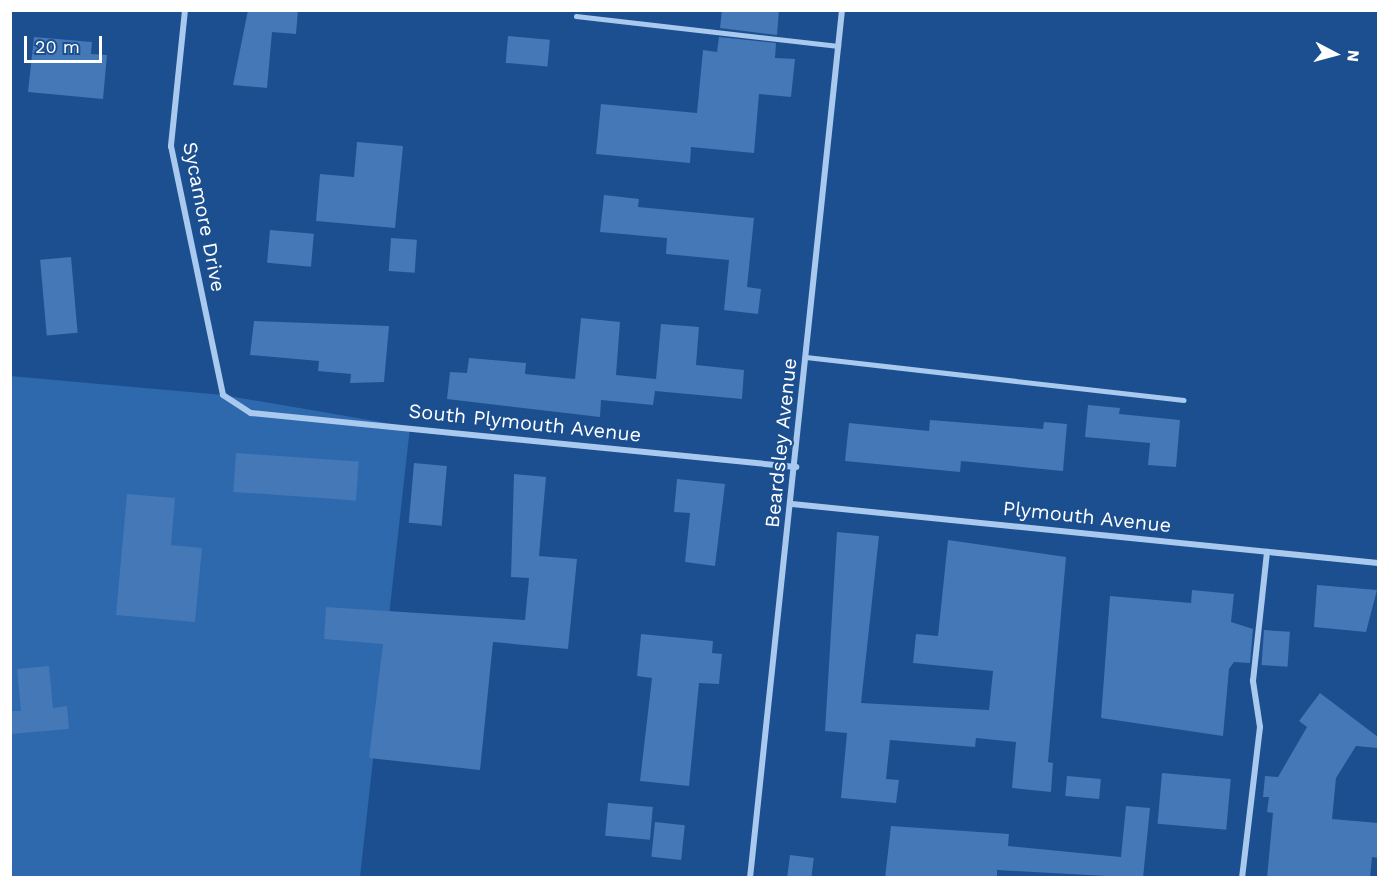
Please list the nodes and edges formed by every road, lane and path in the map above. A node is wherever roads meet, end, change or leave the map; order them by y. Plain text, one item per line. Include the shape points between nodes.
1 (185, 10) edge
2 (842, 10) edge
3 (576, 16) dead end
4 (838, 46) junction
5 (806, 357) junction
6 (1184, 400) dead end
7 (251, 413) joint
8 (796, 467) junction
9 (792, 504) junction
10 (1267, 552) junction
11 (1378, 563) edge
12 (750, 878) edge
13 (1242, 878) edge

1 - 7 street, Sycamore Drive via 171,146 223,395
2 - 4 street, Beardsley Avenue
3 - 4 lane
4 - 5 street, Beardsley Avenue
5 - 6 lane
5 - 8 street, Beardsley Avenue
7 - 8 street, South Plymouth Avenue
8 - 9 street, Beardsley Avenue
9 - 10 street, Plymouth Avenue
9 - 12 street, Beardsley Avenue
10 - 11 street, Plymouth Avenue
10 - 13 street via 1253,681 1260,727

